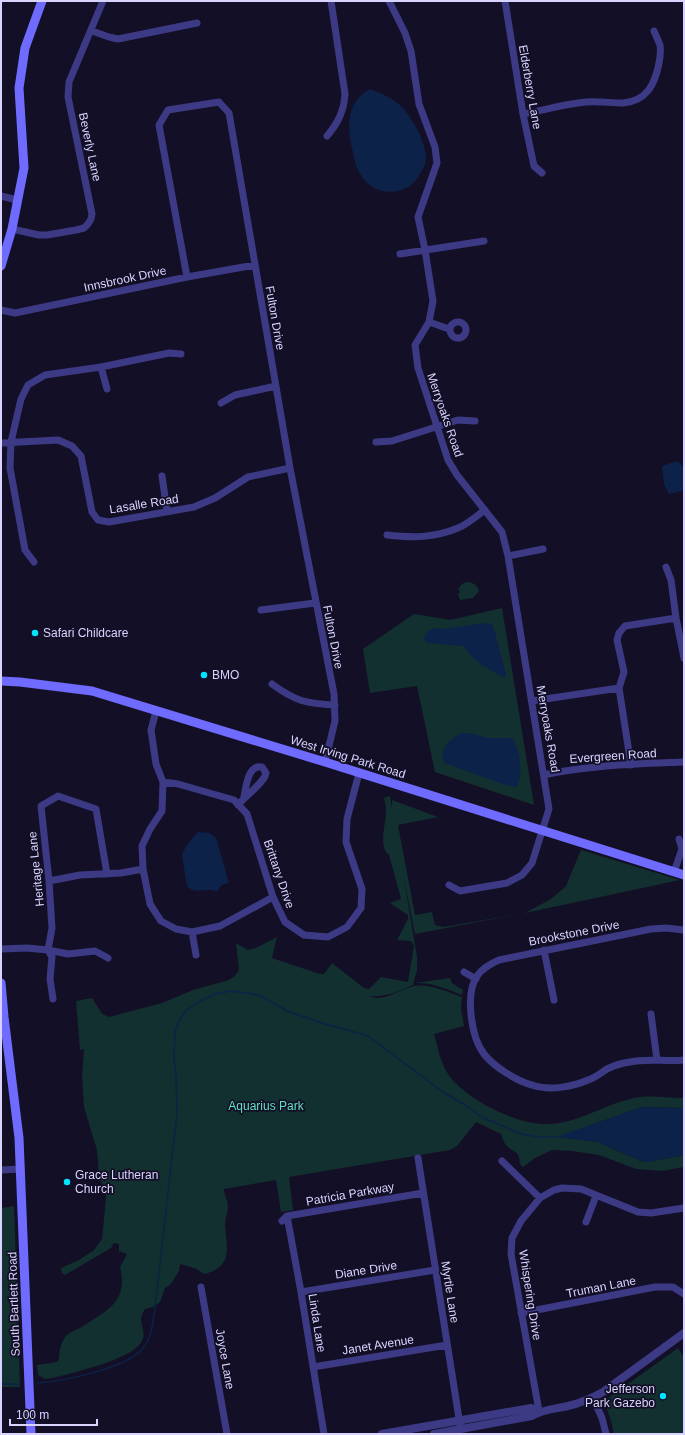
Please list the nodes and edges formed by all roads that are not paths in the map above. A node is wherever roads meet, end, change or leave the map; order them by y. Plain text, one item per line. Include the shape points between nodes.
1 (42, 1) edge
2 (103, 1) edge
3 (331, 1) edge
4 (389, 1) edge
5 (505, 1) edge
6 (197, 23) dead end
7 (92, 31) junction
8 (654, 31) dead end
9 (523, 114) junction
10 (327, 136) dead end
11 (542, 173) dead end
12 (1, 196) edge
13 (17, 200) junction
14 (12, 229) junction
15 (484, 241) dead end
16 (426, 250) junction
17 (400, 254) dead end
18 (255, 265) junction
19 (1, 266) edge
20 (187, 277) junction
21 (1, 310) edge
22 (429, 322) junction
23 (450, 329) dead end
24 (181, 354) dead end
25 (101, 366) junction
26 (276, 386) junction
27 (107, 389) dead end
28 (220, 403) dead end
29 (475, 421) dead end
30 (436, 426) junction
31 (10, 442) junction
32 (376, 442) dead end
33 (1, 443) edge
34 (290, 468) junction
35 (162, 476) dead end
36 (485, 510) junction
37 (167, 511) junction
38 (387, 535) dead end
39 (543, 549) dead end
40 (508, 556) junction
41 (34, 562) dead end
42 (666, 567) dead end
43 (315, 603) junction
44 (261, 610) dead end
45 (676, 618) junction
46 (684, 658) edge
47 (1, 681) edge
48 (272, 684) dead end
49 (619, 688) junction
50 (532, 701) junction
51 (335, 705) junction
52 (156, 711) junction
53 (325, 762) junction
54 (684, 762) edge
55 (631, 765) junction
56 (359, 773) junction
57 (544, 775) junction
58 (162, 782) junction
59 (244, 797) dead end
60 (238, 805) junction
61 (543, 831) junction
62 (679, 839) dead end
63 (143, 869) junction
64 (674, 872) junction
65 (107, 874) junction
66 (684, 874) edge
67 (49, 881) junction
68 (449, 885) dead end
69 (273, 897) junction
70 (684, 930) edge
71 (192, 932) junction
72 (1, 949) edge
73 (48, 950) junction
74 (544, 950) junction
75 (196, 955) dead end
76 (108, 958) dead end
77 (464, 972) dead end
78 (476, 979) junction
79 (1, 983) edge
80 (52, 999) dead end
81 (554, 1000) dead end
82 (651, 1014) dead end
83 (3, 1018) edge
84 (657, 1060) junction
85 (684, 1060) edge
86 (418, 1158) dead end
87 (502, 1161) dead end
88 (21, 1169) junction
89 (1, 1170) edge
90 (423, 1193) junction
91 (596, 1196) junction
92 (540, 1198) junction
93 (684, 1208) edge
94 (285, 1219) joint
95 (586, 1222) dead end
96 (435, 1270) junction
97 (201, 1287) dead end
98 (301, 1292) junction
99 (684, 1294) edge
100 (521, 1313) junction
101 (684, 1333) edge
102 (447, 1345) junction
103 (313, 1367) junction
104 (593, 1398) junction
105 (539, 1411) junction
106 (459, 1420) junction
107 (460, 1429) junction
108 (31, 1434) edge
109 (227, 1434) edge
110 (324, 1434) edge
111 (384, 1434) edge
112 (434, 1434) edge
113 (606, 1434) edge

1 - 13 main road via 25,48 19,88 24,168
2 - 7 street, Beverly Lane
3 - 10 street via 345,94 342,113
4 - 16 street, Merryoaks Road via 411,51 419,104 435,147 437,163 418,217
5 - 9 street, Elderberry Lane
6 - 7 street via 118,39
7 - 14 street, Beverly Lane via 69,82 68,97 91,219 84,228 47,235
8 - 9 street via 660,46 657,76 652,88 643,96 623,103 585,102
9 - 11 street, Elderberry Lane via 534,166
12 - 13 street
13 - 14 main road
14 - 19 main road
15 - 16 street
16 - 17 street
16 - 22 street, Merryoaks Road via 433,301
18 - 20 street, Innsbrook Drive
18 - 20 street, Fulton Drive via 229,113 219,102 168,110 158,125
18 - 26 street, Fulton Drive
20 - 21 street, Innsbrook Drive via 15,313
22 - 23 street
22 - 30 street, Merryoaks Road via 415,345 418,368
24 - 25 street via 169,353
25 - 27 street
25 - 31 street via 45,376 28,385
26 - 28 street via 235,395
26 - 34 street, Fulton Drive
29 - 30 street via 458,420
30 - 32 street via 392,441
30 - 36 street, Merryoaks Road via 448,460
31 - 33 street, Lasalle Road
31 - 37 street, Lasalle Road via 58,440 72,446 81,456 92,512 98,520 109,522
31 - 41 street via 10,468 23,535 26,550
34 - 37 street, Lasalle Road via 248,477 215,498 194,507
34 - 43 street, Fulton Drive
35 - 37 street
36 - 38 street via 460,527 432,535
36 - 40 street, Merryoaks Road via 502,532
39 - 40 street
40 - 50 street, Merryoaks Road
42 - 45 street via 671,580
43 - 44 street
43 - 51 street, Fulton Drive
45 - 46 street
45 - 49 street via 625,626 619,633 617,640 624,672
47 - 52 main road, West Irving Park Road via 92,691
48 - 51 street via 293,698
49 - 50 street
49 - 55 street
50 - 57 street, Merryoaks Road
51 - 53 street, Fulton Drive via 335,721
52 - 53 main road, West Irving Park Road
52 - 58 street via 151,730 156,764
53 - 56 main road, West Irving Park Road
54 - 55 street, Evergreen Road
55 - 57 street, Evergreen Road via 566,770
56 - 61 main road, West Irving Park Road
56 - 69 street, Brittany Drive via 347,819 346,842 362,889 361,908 355,918 348,927 328,937 304,935 285,922
57 - 61 street, Merryoaks Road via 549,809
58 - 60 street, Brittany Drive via 234,800
58 - 63 street via 162,811 142,846
59 - 60 street
60 - 69 street, Brittany Drive via 247,814
61 - 64 main road, West Irving Park Road
61 - 68 street, Merryoaks Road via 532,863 522,875 507,883 460,891
62 - 64 street via 682,849
63 - 65 street
63 - 71 street via 150,904 161,921 176,930
64 - 66 main road, West Irving Park Road
65 - 67 street via 80,875
65 - 67 street, Heritage Lane via 96,809 58,796 41,806
67 - 73 street, Heritage Lane via 52,928
69 - 71 street via 220,926
70 - 74 street, Brookstone Drive via 651,929
71 - 75 street
72 - 73 street
73 - 76 street via 68,954 95,951
73 - 80 street, Heritage Lane via 52,957
74 - 78 street, Brookstone Drive via 499,960
74 - 81 street
77 - 78 street
78 - 84 street via 470,1000 481,1050 491,1062 521,1081 533,1086 564,1087 589,1080 630,1061
79 - 83 main road, South Bartlett Road
82 - 84 street
83 - 88 main road, South Bartlett Road
84 - 85 street
86 - 90 street, Myrtle Lane
87 - 92 street
88 - 89 street
88 - 108 main road, South Bartlett Road
90 - 94 street, Patricia Parkway
90 - 96 street, Myrtle Lane
91 - 92 street, Whispering Drive via 581,1189 562,1188
91 - 93 street, Whispering Drive via 638,1212 651,1213
91 - 95 street
92 - 100 street, Whispering Drive via 521,1221 512,1238 511,1254
94 - 98 street, Linda Lane
96 - 98 street, Diane Drive
96 - 102 street, Myrtle Lane
97 - 109 street, Joyce Lane
98 - 103 street, Linda Lane
99 - 100 street, Truman Lane via 673,1287 655,1287
100 - 105 street, Whispering Drive
101 - 104 street
102 - 103 street, Janet Avenue
102 - 106 street, Myrtle Lane
103 - 110 street, Linda Lane
104 - 105 street
104 - 113 street
105 - 106 street via 531,1408
105 - 107 street via 532,1416
106 - 107 street, Myrtle Lane
106 - 111 street
107 - 112 street

